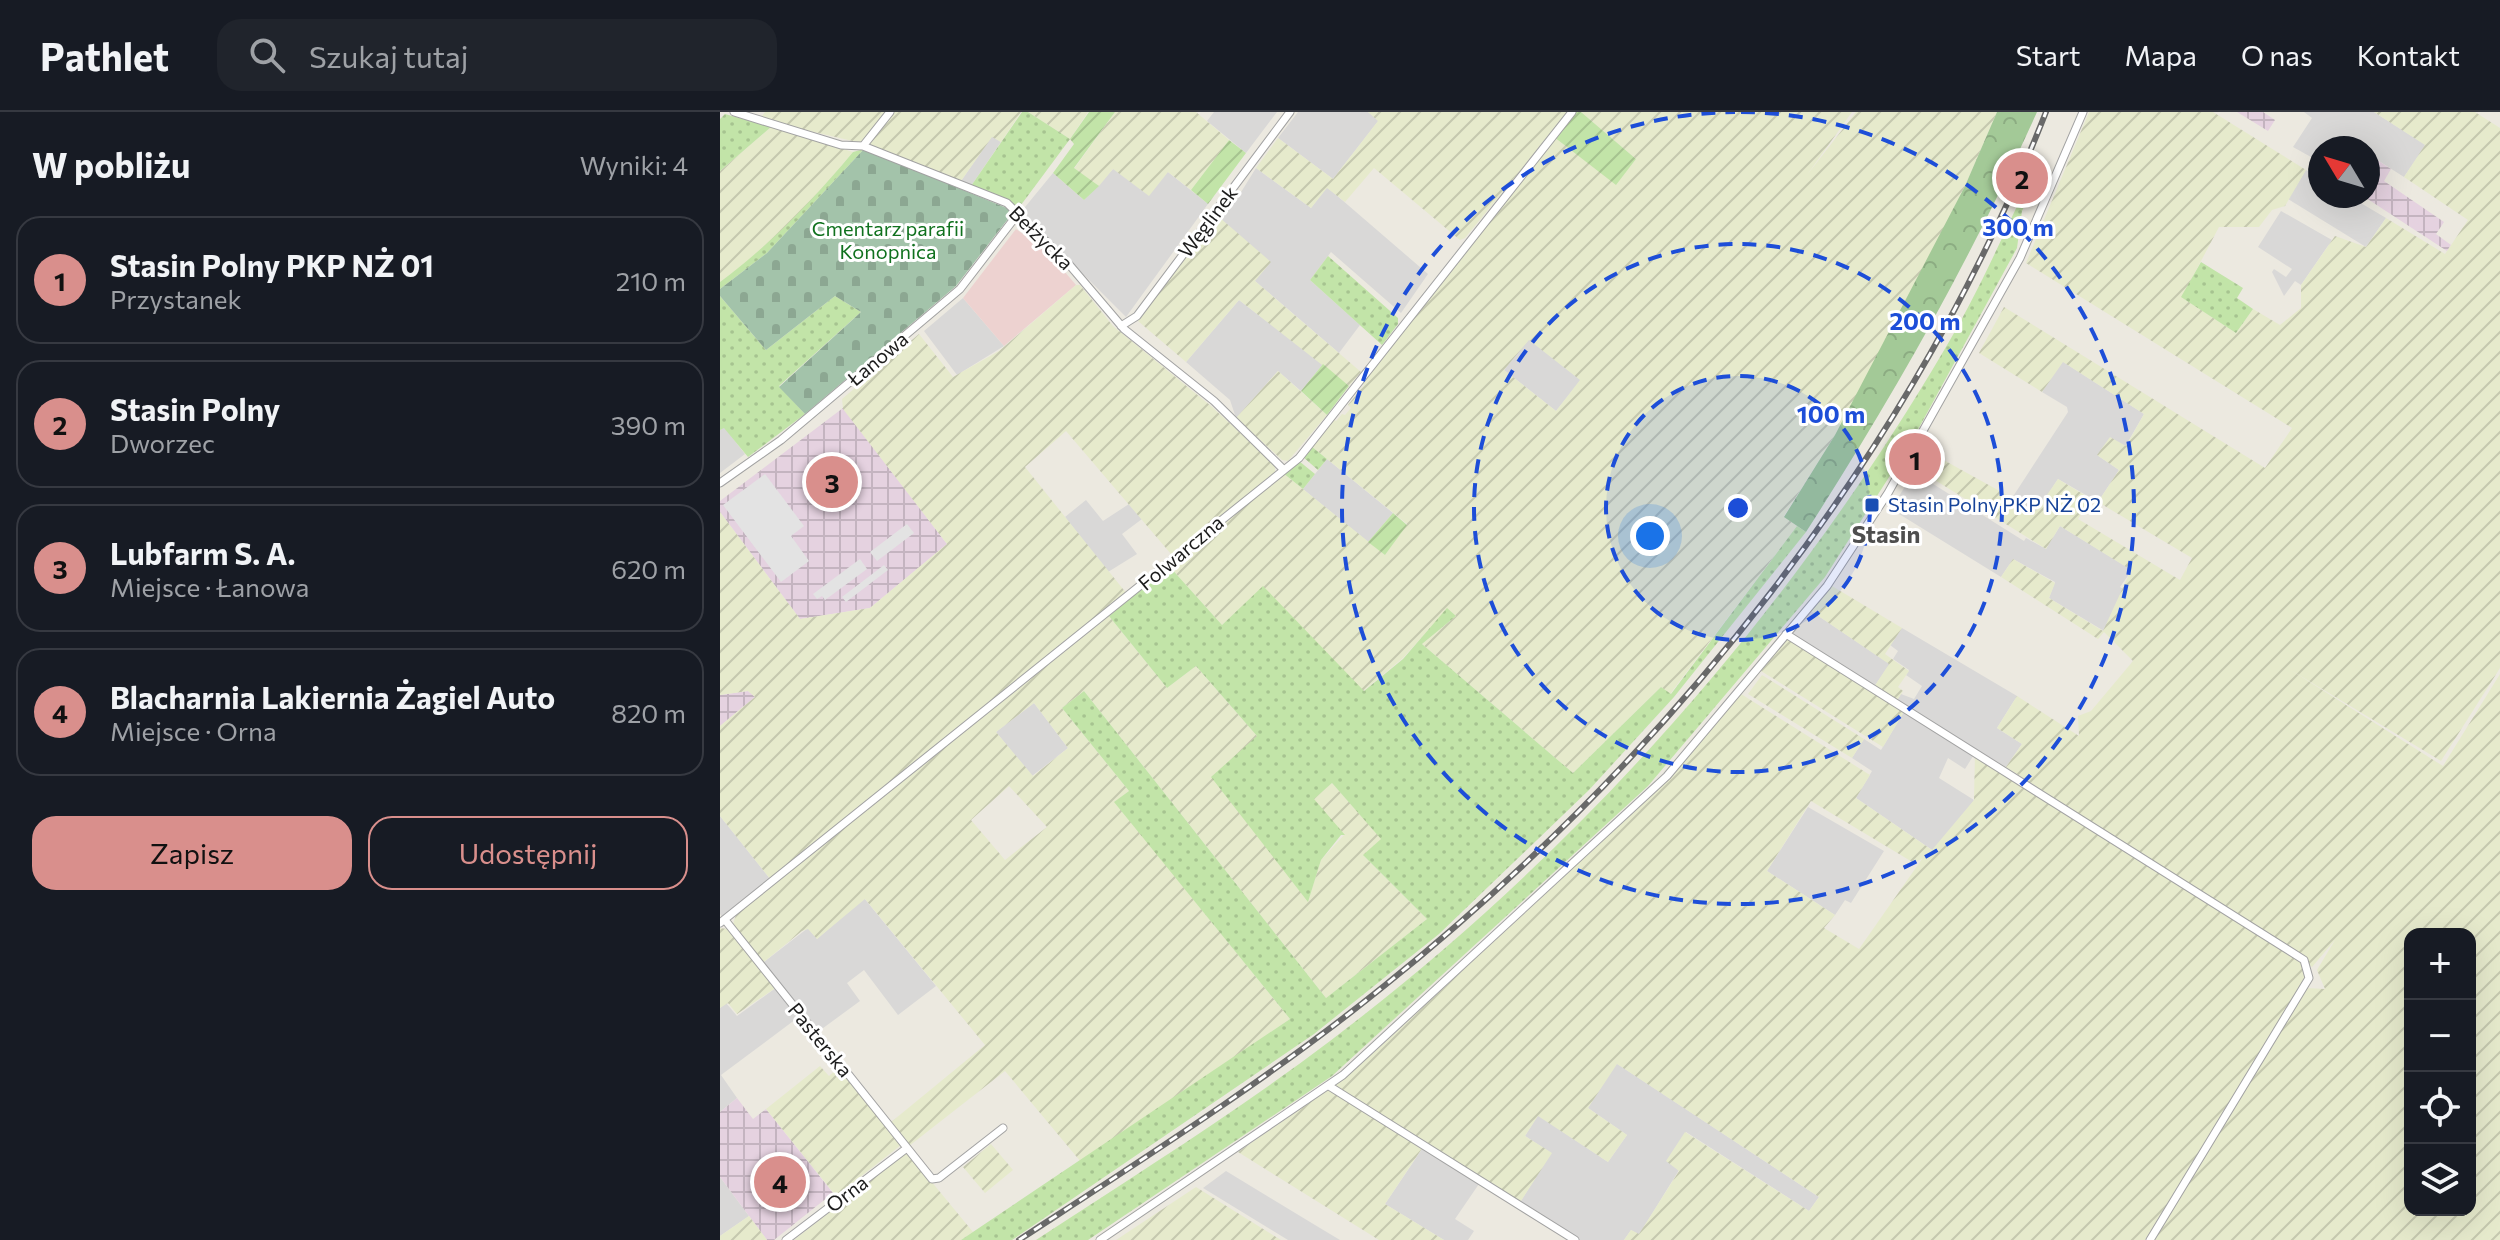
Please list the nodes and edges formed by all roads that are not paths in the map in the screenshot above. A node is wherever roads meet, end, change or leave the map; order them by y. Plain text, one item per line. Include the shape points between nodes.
1 (734, 112) edge
2 (890, 112) edge
3 (1290, 112) edge
4 (1572, 112) edge
5 (2083, 112) edge
6 (863, 146) junction
7 (1017, 215) junction
8 (1121, 326) junction
9 (1284, 470) junction
10 (720, 483) edge
11 (1786, 634) junction
12 (721, 922) edge
13 (1329, 1086) junction
14 (1003, 1128) dead end
15 (907, 1148) junction
16 (786, 1240) edge
17 (1100, 1240) edge
18 (1575, 1240) edge
19 (2150, 1240) edge

1 - 6 street, Bełżycka via 841,145
2 - 6 street
3 - 8 street, Węglinek via 1137,316
4 - 9 street, Folwarczna via 1299,458
5 - 11 street via 2020,258 1918,444 1827,586
6 - 7 street, Bełżycka via 1007,203
7 - 8 street, Bełżycka via 1067,262
7 - 10 street, Łanowa via 960,289 781,440
8 - 9 street, Bełżycka via 1214,401
9 - 12 street, Folwarczna
11 - 13 street via 1643,800
11 - 19 street via 2304,960 2309,978
12 - 15 street, Pasterska
13 - 17 street
13 - 18 street
14 - 15 street, Pasterska via 939,1178 932,1179
15 - 16 street, Orna

